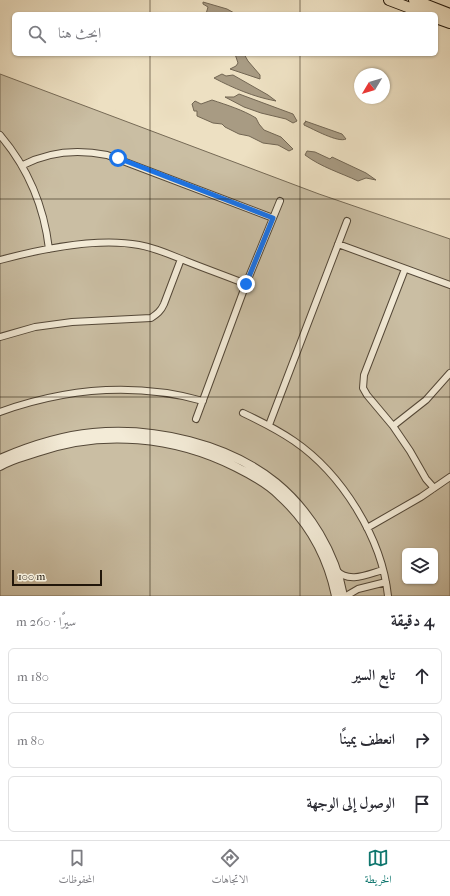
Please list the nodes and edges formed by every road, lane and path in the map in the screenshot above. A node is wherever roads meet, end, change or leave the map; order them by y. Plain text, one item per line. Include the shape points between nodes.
1 (389, 0) edge
2 (414, 0) edge
3 (421, 12) edge
4 (450, 14) edge
5 (438, 19) edge
6 (450, 23) edge
7 (0, 135) edge
8 (22, 165) junction
9 (280, 201) dead end
10 (273, 218) junction
11 (347, 220) dead end
12 (338, 244) junction
13 (49, 249) junction
14 (181, 259) junction
15 (0, 260) edge
16 (405, 269) junction
17 (246, 284) junction
18 (450, 286) edge
19 (0, 336) edge
20 (450, 373) edge
21 (202, 401) junction
22 (0, 412) edge
23 (242, 413) dead end
24 (196, 419) dead end
25 (269, 426) junction
26 (393, 426) junction
27 (0, 459) edge
28 (0, 466) edge
29 (450, 477) edge
30 (434, 488) junction
31 (367, 528) junction
32 (336, 570) junction
33 (383, 570) junction
34 (364, 575) junction
35 (386, 582) junction
36 (367, 586) junction
37 (336, 596) edge
38 (343, 596) edge
39 (346, 596) edge
40 (388, 596) edge

1 - 3 highway
2 - 4 highway
5 - 6 highway
7 - 8 street
8 - 10 street via 40,157 66,151 107,155
8 - 13 street via 39,200
9 - 10 street
10 - 17 street
11 - 12 street
12 - 16 street
12 - 25 street
13 - 14 street via 86,244 129,244 152,248
13 - 15 street
14 - 17 street
14 - 19 street via 164,304 151,318 72,322 35,327
16 - 18 street
16 - 26 street via 363,379 365,392
17 - 21 street
20 - 26 street via 426,400
21 - 22 street via 148,390 116,389 64,394
21 - 24 street
23 - 25 street
25 - 31 street via 294,441 321,464 344,491
26 - 30 street
27 - 32 street via 51,441 93,433 149,434 205,446 268,476 285,490 315,527
28 - 37 street via 54,446 98,439 158,442 208,455 246,472 269,486 296,511 321,550
29 - 30 street
30 - 31 street
31 - 33 street
32 - 34 street via 348,577
32 - 38 street
33 - 34 street
33 - 35 street
34 - 36 street
35 - 36 street
35 - 40 street
36 - 39 street

